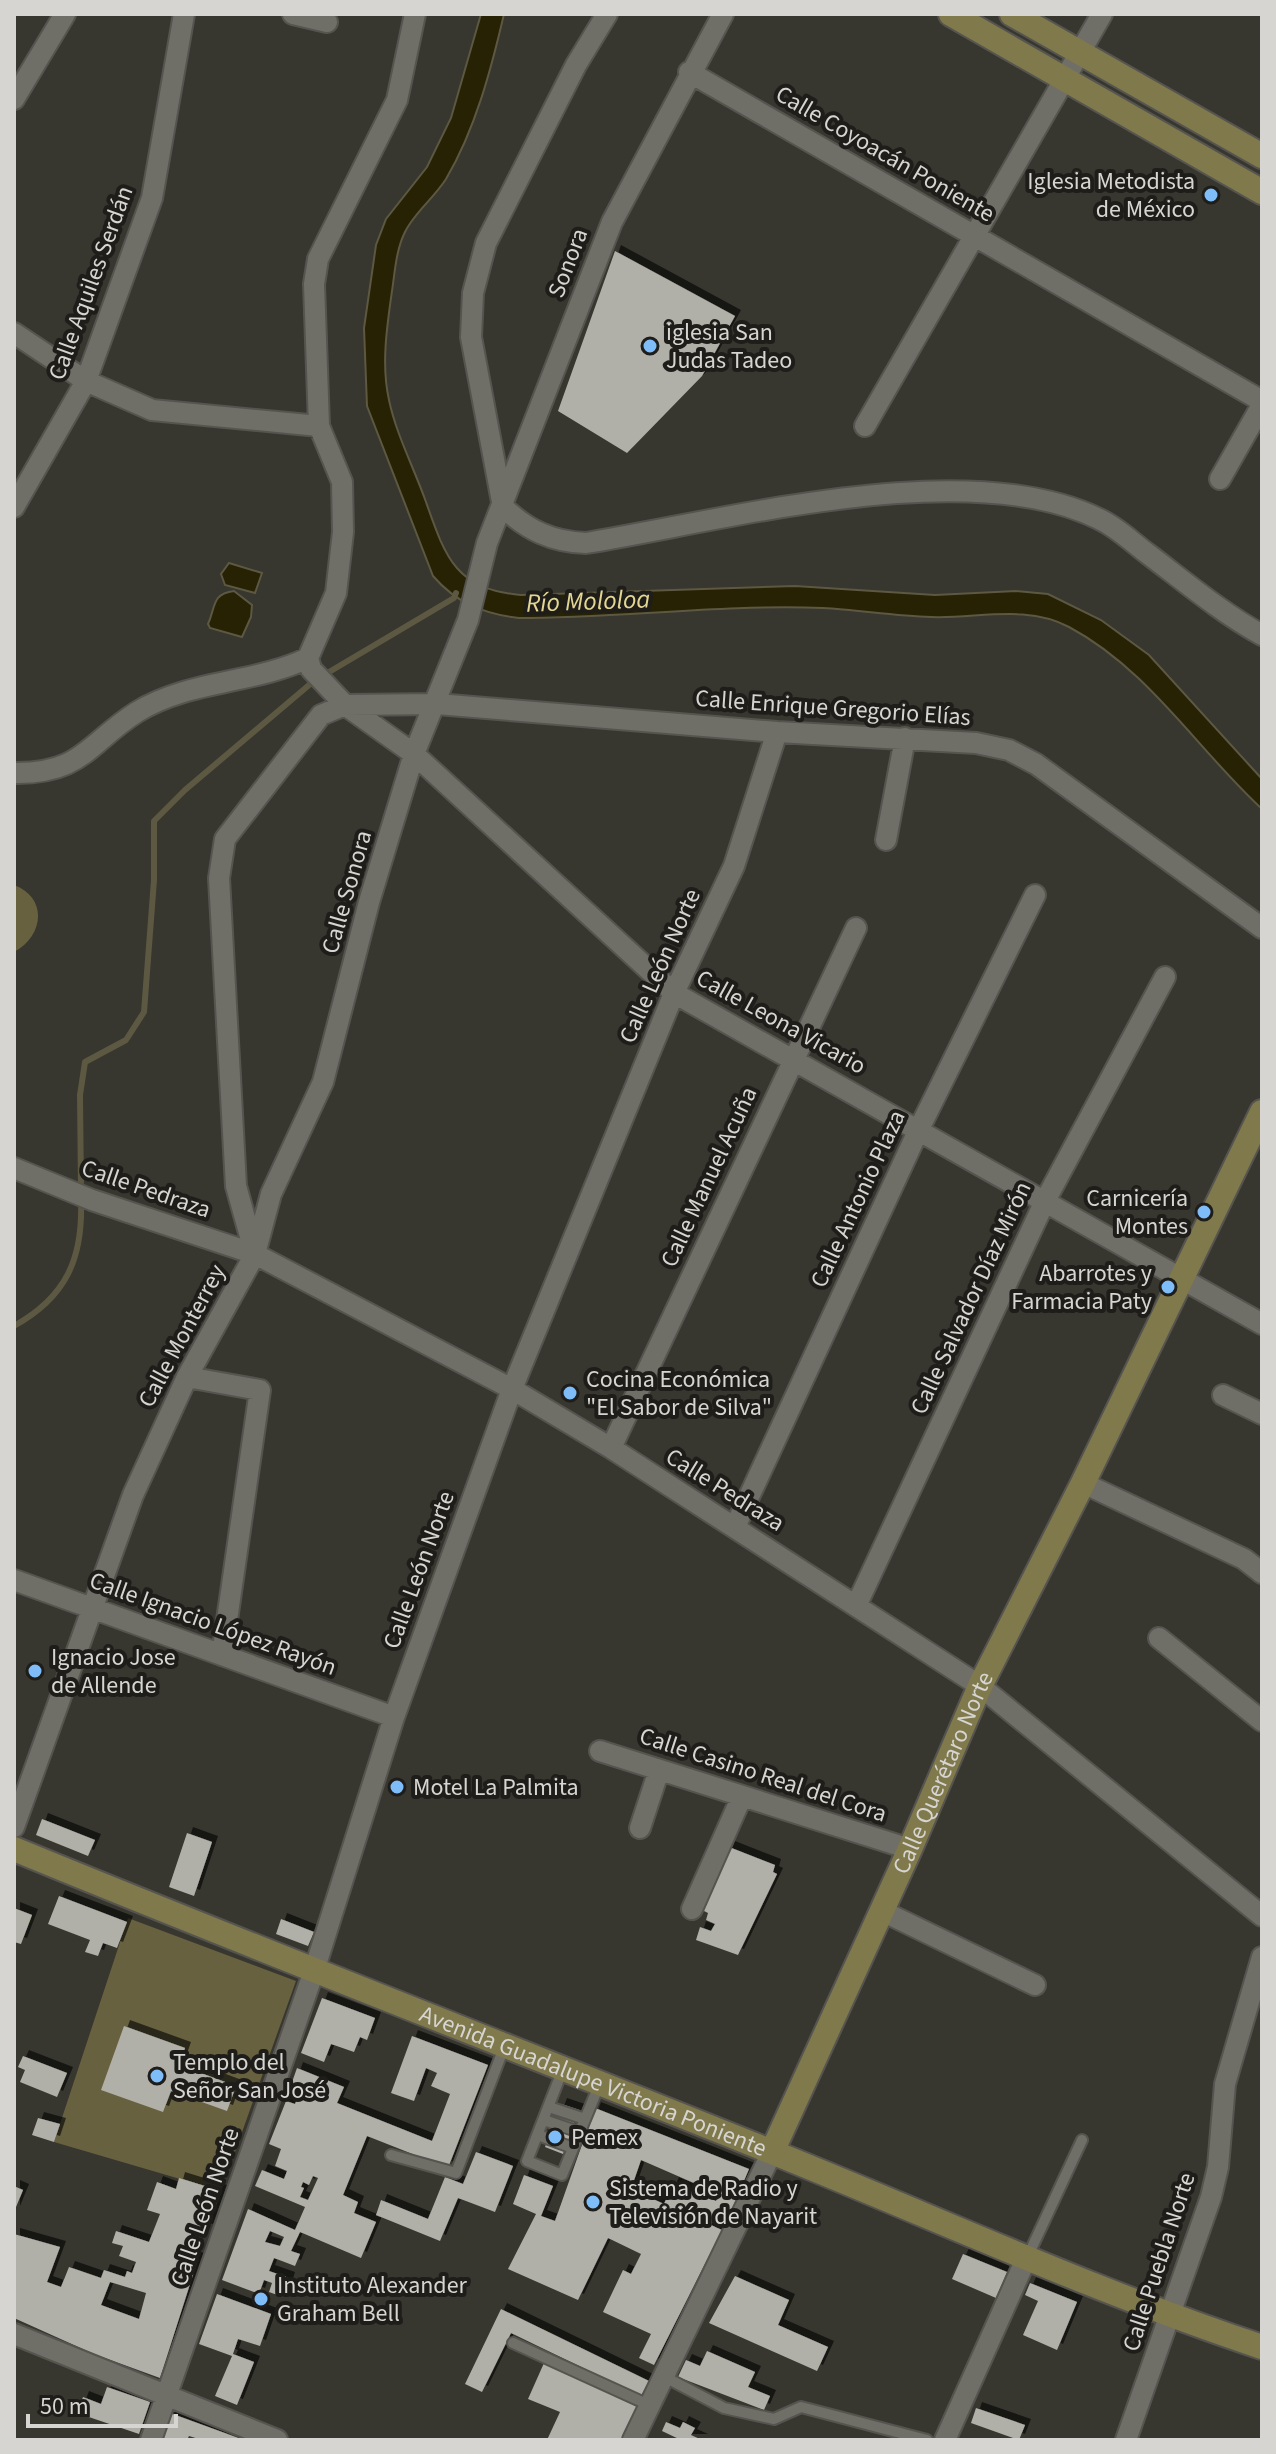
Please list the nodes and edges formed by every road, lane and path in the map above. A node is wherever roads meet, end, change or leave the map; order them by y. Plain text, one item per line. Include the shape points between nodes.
1 (65, 14) edge
2 (184, 14) edge
3 (293, 14) edge
4 (415, 14) edge
5 (607, 14) edge
6 (723, 14) edge
7 (951, 14) edge
8 (1012, 14) edge
9 (1102, 14) edge
10 (327, 22) dead end
11 (1080, 51) junction
12 (689, 72) junction
13 (1064, 80) junction
14 (14, 99) edge
15 (1262, 156) edge
16 (1262, 192) edge
17 (974, 236) junction
18 (14, 333) edge
19 (86, 381) junction
20 (1262, 403) edge
21 (319, 426) junction
22 (865, 426) dead end
23 (1220, 479) dead end
24 (14, 507) edge
25 (503, 507) junction
26 (487, 543) joint
27 (1259, 636) edge
28 (310, 663) junction
29 (437, 704) junction
30 (345, 705) junction
31 (777, 732) junction
32 (905, 738) junction
33 (414, 754) junction
34 (14, 773) edge
35 (886, 840) dead end
36 (1035, 895) dead end
37 (856, 928) dead end
38 (1262, 928) edge
39 (1165, 977) dead end
40 (674, 993) junction
41 (794, 1058) junction
42 (1262, 1112) edge
43 (919, 1129) junction
44 (14, 1168) edge
45 (1045, 1201) junction
46 (255, 1254) junction
47 (1180, 1277) junction
48 (1262, 1324) edge
49 (187, 1377) junction
50 (512, 1389) junction
51 (1223, 1395) dead end
52 (1262, 1414) edge
53 (611, 1448) junction
54 (1083, 1483) junction
55 (735, 1527) junction
56 (1262, 1573) edge
57 (14, 1580) edge
58 (857, 1604) junction
59 (91, 1607) junction
60 (1159, 1638) dead end
61 (222, 1655) junction
62 (980, 1686) junction
63 (394, 1717) junction
64 (1262, 1721) edge
65 (600, 1751) dead end
66 (659, 1770) junction
67 (742, 1796) junction
68 (14, 1827) edge
69 (640, 1828) dead end
70 (14, 1849) edge
71 (910, 1849) junction
72 (692, 1909) dead end
73 (882, 1911) junction
74 (1262, 1916) edge
75 (1262, 1957) edge
76 (314, 1971) junction
77 (1035, 1985) dead end
78 (505, 2043) junction
79 (564, 2067) junction
80 (600, 2083) junction
81 (549, 2107) junction
82 (585, 2119) junction
83 (544, 2120) junction
84 (579, 2132) junction
85 (538, 2135) junction
86 (1082, 2140) dead end
87 (573, 2148) junction
88 (772, 2152) junction
89 (391, 2155) dead end
90 (1026, 2259) junction
91 (1170, 2316) junction
92 (14, 2334) edge
93 (513, 2343) dead end
94 (1262, 2347) edge
95 (661, 2375) junction
96 (166, 2395) junction
97 (649, 2405) junction
98 (151, 2440) edge
99 (277, 2440) edge
100 (633, 2440) edge
101 (927, 2440) edge
102 (945, 2440) edge
103 (1126, 2440) edge

1 - 14 street
2 - 19 street, Calle Aquiles Serdán via 152,198
3 - 10 street
4 - 21 street via 397,100 318,259 314,284
5 - 25 street via 486,243 473,293 471,337
6 - 12 street, Sonora
7 - 13 street
8 - 11 street
9 - 11 street
11 - 13 street
11 - 15 street
12 - 17 street, Calle Coyoacán Poniente
12 - 25 street, Sonora via 612,222
13 - 16 street
13 - 17 street
17 - 20 street, Calle Coyoacán Poniente
17 - 22 street
18 - 19 street
19 - 21 street via 152,410
19 - 24 street, Calle Aquiles Serdán
20 - 23 street
21 - 28 street via 342,482 343,532 336,593
25 - 26 street, Sonora
25 - 27 street via 540,534 560,542 586,543 848,499 959,492 1039,497 1101,520
26 - 29 street, Calle Sonora via 468,620
28 - 30 street, Calle Leona Vicario
28 - 34 street via 175,695 138,712 71,764 47,773
29 - 30 street, Calle Enrique Gregorio Elías
29 - 31 street, Calle Enrique Gregorio Elías
29 - 33 street, Calle Sonora
30 - 33 street, Calle Leona Vicario
30 - 46 street, Calle Monterrey via 321,715 225,839 219,878 236,1186
31 - 32 street, Calle Enrique Gregorio Elías
31 - 40 street, Calle León Norte via 734,866
32 - 35 street
32 - 38 street, Calle Enrique Gregorio Elías via 976,743 1009,750 1036,764
33 - 40 street, Calle Leona Vicario
33 - 46 street, Calle Sonora via 323,1082 271,1194
36 - 43 street, Calle Antonio Plaza
37 - 41 street, Calle Manuel Acuña
39 - 45 street, Calle Salvador Díaz Mirón
40 - 41 street, Calle Leona Vicario
40 - 50 street, Calle León Norte
41 - 43 street, Calle Leona Vicario
41 - 53 street, Calle Manuel Acuña
42 - 47 street, Calle Querétaro Norte
43 - 45 street, Calle Leona Vicario
43 - 55 street, Calle Antonio Plaza
44 - 46 street, Calle Pedraza
45 - 47 street, Calle Leona Vicario
45 - 58 street, Calle Salvador Díaz Mirón
46 - 49 street, Calle Monterrey
46 - 50 street, Calle Pedraza
47 - 48 street, Calle Leona Vicario
47 - 54 street, Calle Querétaro Norte
49 - 59 street, Calle Monterrey via 133,1495
49 - 61 street via 260,1390
50 - 53 street, Calle Pedraza
50 - 63 street, Calle León Norte
51 - 52 street
53 - 55 street, Calle Pedraza
54 - 56 street via 1244,1559
54 - 62 street, Calle Querétaro Norte
55 - 58 street, Calle Pedraza
57 - 59 street, Calle Ignacio López Rayón
58 - 62 street, Calle Pedraza
59 - 61 street, Calle Ignacio López Rayón
59 - 68 street, Calle Monterrey
60 - 64 street
61 - 63 street, Calle Ignacio López Rayón
62 - 71 street, Calle Querétaro Norte
62 - 74 street, Calle Pedraza
63 - 76 street, Calle León Norte
65 - 66 street, Calle Casino Real del Cora
66 - 67 street, Calle Casino Real del Cora
66 - 69 street
67 - 71 street, Calle Casino Real del Cora
67 - 72 street
70 - 76 street, Avenida Guadalupe Victoria Poniente
71 - 73 street, Calle Querétaro Norte
73 - 77 street
73 - 88 street, Calle Querétaro Norte
75 - 91 street, Calle Puebla Norte via 1225,2084 1211,2197
76 - 78 street, Avenida Guadalupe Victoria Poniente
76 - 96 street, Calle León Norte
78 - 79 street, Avenida Guadalupe Victoria Poniente
78 - 89 lane via 456,2173
79 - 80 street, Avenida Guadalupe Victoria Poniente
79 - 81 lane
80 - 82 lane
80 - 88 street, Avenida Guadalupe Victoria Poniente
81 - 82 lane
81 - 83 lane
82 - 84 lane
83 - 84 lane
83 - 85 lane
84 - 87 lane
85 - 87 lane
85 - 87 lane via 527,2161 562,2175
86 - 90 lane
88 - 90 street, Avenida Guadalupe Victoria Poniente
88 - 95 street, Calle Querétaro Norte
90 - 91 street, Avenida Guadalupe Victoria Poniente
90 - 102 street
91 - 94 street, Avenida Guadalupe Victoria Poniente
91 - 103 street, Calle Puebla Norte
92 - 96 street
93 - 97 lane
95 - 97 street, Calle Querétaro Norte
95 - 101 lane via 724,2408 774,2419 801,2407
96 - 98 street, Calle León Norte
96 - 99 street
97 - 100 street, Calle Querétaro Norte

